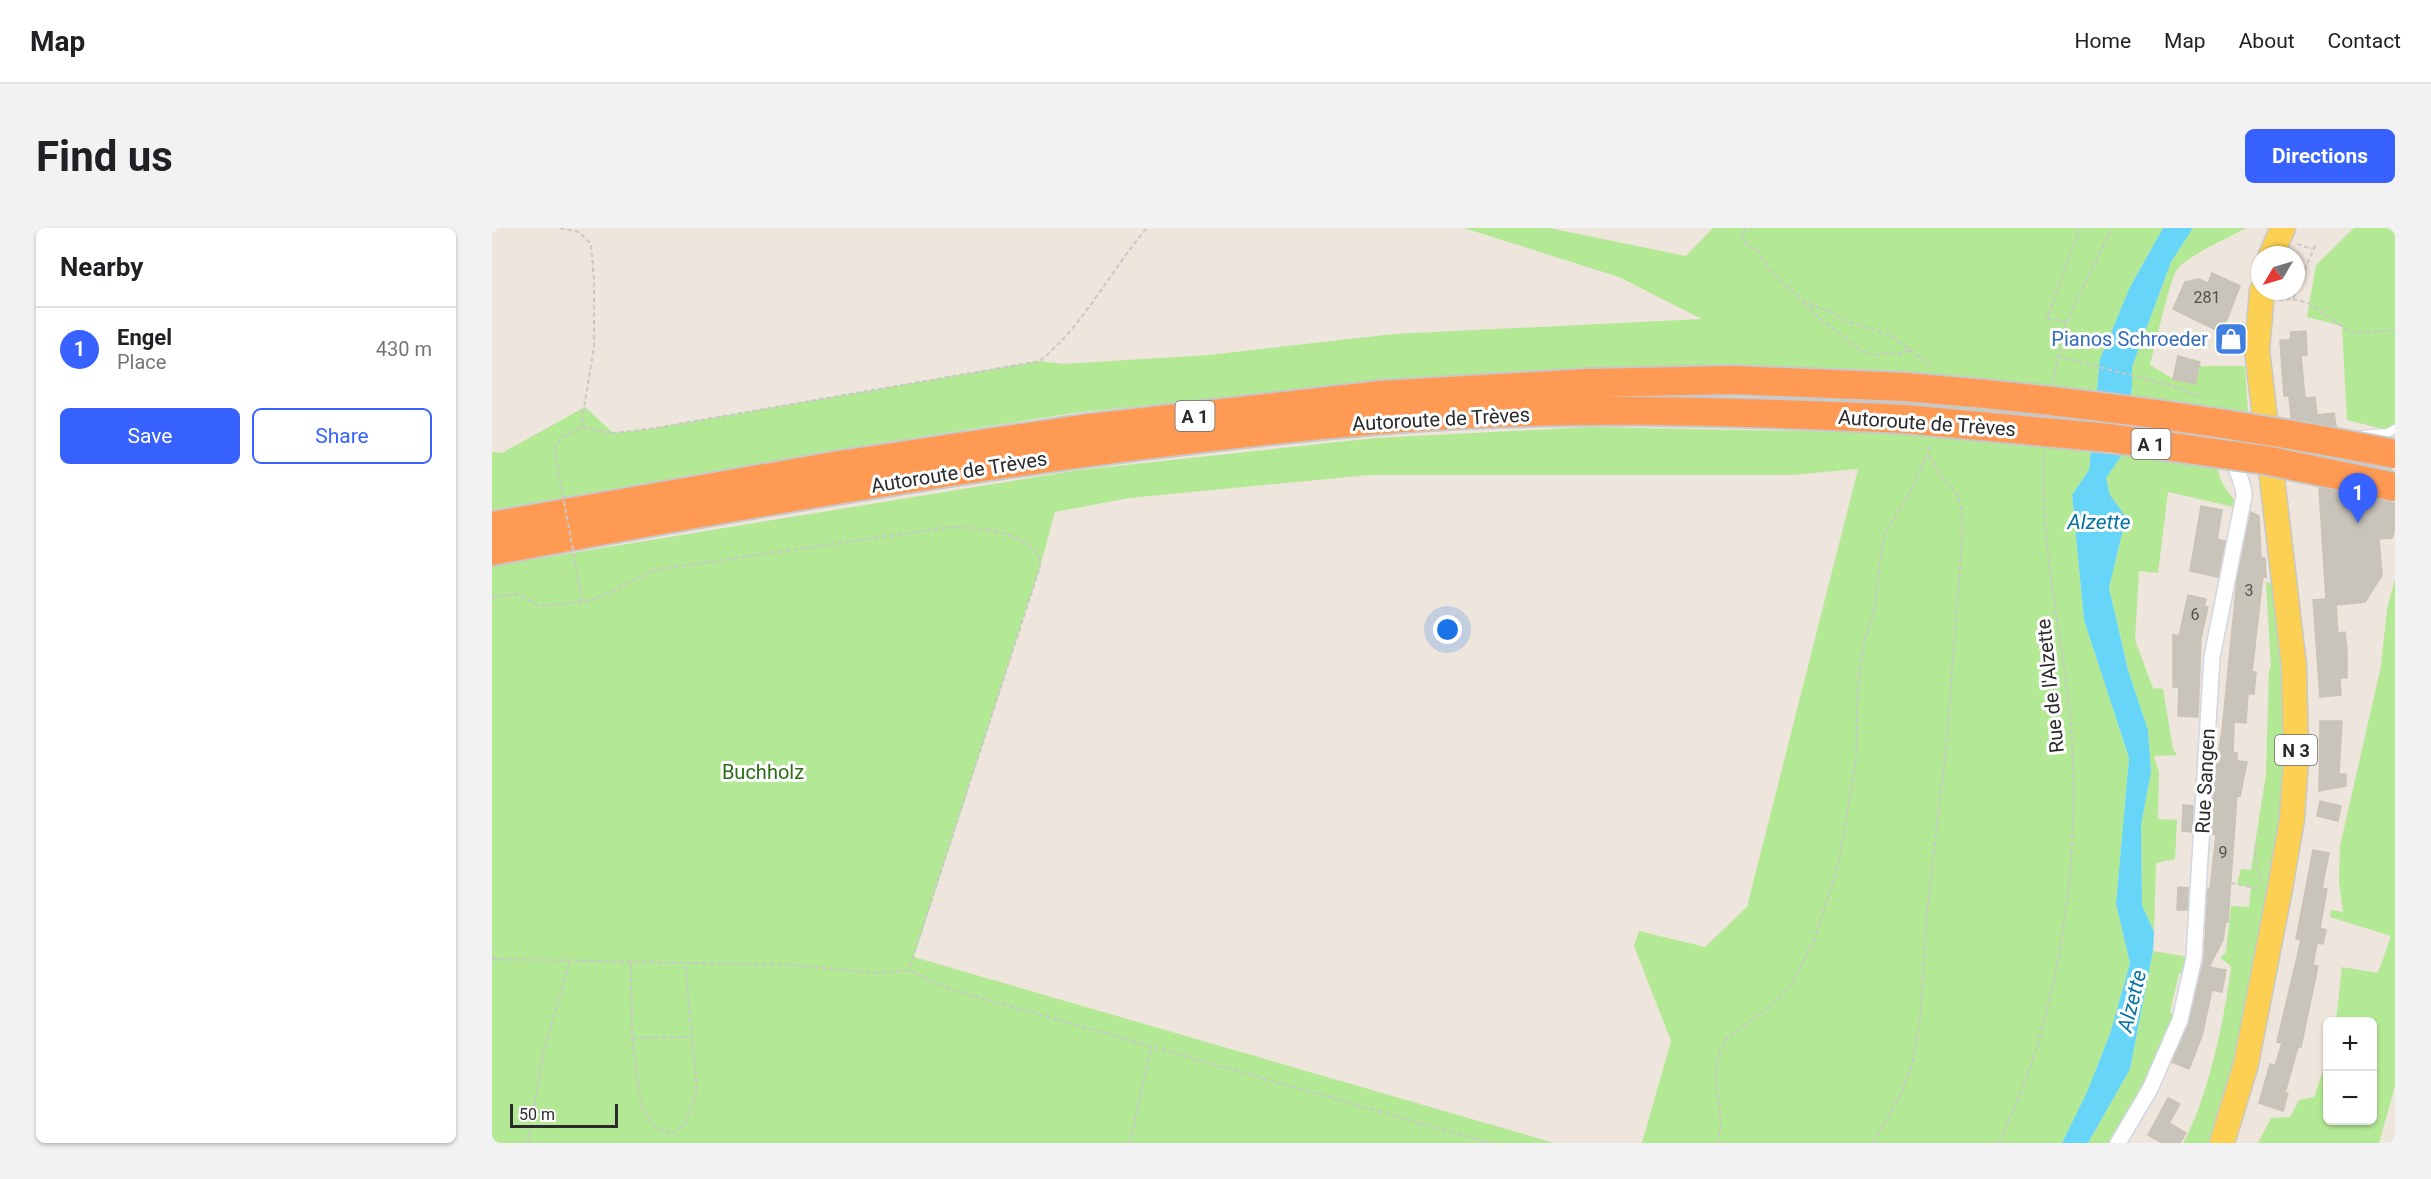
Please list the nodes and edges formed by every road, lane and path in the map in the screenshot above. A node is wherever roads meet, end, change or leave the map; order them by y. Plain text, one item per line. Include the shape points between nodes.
1 (560, 228) edge
2 (1147, 228) edge
3 (1745, 228) edge
4 (2080, 228) edge
5 (2112, 228) edge
6 (2287, 235) edge
7 (2316, 243) dead end
8 (2312, 249) junction
9 (2305, 268) edge
10 (2268, 300) edge
11 (2298, 300) edge
12 (1805, 302) junction
13 (2066, 322) junction
14 (2395, 330) edge
15 (1910, 350) junction
16 (2056, 356) junction
17 (1937, 373) dead end
18 (2180, 388) dead end
19 (2052, 392) dead end
20 (581, 427) junction
21 (2395, 429) edge
22 (2269, 442) junction
23 (2044, 451) dead end
24 (2395, 454) edge
25 (2395, 487) edge
26 (492, 526) edge
27 (492, 551) edge
28 (492, 597) edge
29 (582, 602) junction
30 (2254, 847) dead end
31 (2231, 883) dead end
32 (2262, 890) junction
33 (2267, 891) dead end
34 (492, 959) edge
35 (570, 961) junction
36 (631, 963) junction
37 (685, 964) junction
38 (909, 970) junction
39 (691, 1037) junction
40 (632, 1038) junction
41 (1151, 1047) junction
42 (528, 1143) edge
43 (1130, 1143) edge
44 (1490, 1143) edge
45 (1717, 1143) edge
46 (1873, 1143) edge
47 (1999, 1143) edge
48 (2118, 1143) edge
49 (2222, 1143) edge

1 - 20 path via 579,232 591,244 594,347
2 - 20 path via 1064,342 1040,361 649,429 612,433
3 - 12 path via 1742,237 1748,245
4 - 13 path via 2047,318
5 - 13 path
6 - 8 path
7 - 8 path
8 - 9 path
10 - 22 main road, N 3 via 2258,350
11 - 14 path via 2352,333
12 - 15 path via 1845,321 1890,335
12 - 15 path via 1821,322 1854,348 1882,355
13 - 16 path
15 - 17 path
16 - 18 path
16 - 19 path
20 - 29 path, bridge via 555,447
21 - 22 lane via 2388,433
22 - 48 street, Rue Sangen via 2243,440 2232,451 2234,466 2245,485 2212,657 2194,958 2180,1020 2150,1089
22 - 49 main road, N 3 via 2294,666 2292,819 2247,1064
23 - 47 path, Rue de l'Alzette via 2048,562 2071,727 2074,829 2051,991 2027,1076
24 - 26 highway, Autoroute de Trèves / A 1, bridge via 2200,419 2006,395 1732,381 1589,382 1381,395 1070,430 840,465
25 - 27 highway, Autoroute de Trèves / A 1, bridge via 2265,460 2109,438 1905,419 1589,411 1378,420 1080,453
28 - 29 path via 518,594 539,606
29 - 38 path via 599,599 639,575 661,570 950,527 992,528 1020,540 1039,555 1040,567
30 - 32 path
31 - 32 path
32 - 33 path
34 - 35 path
35 - 36 path
35 - 42 path via 544,1049
36 - 37 path
36 - 40 path
37 - 38 path via 795,965 876,973
37 - 39 path
38 - 41 path via 950,989
39 - 40 path
39 - 40 path via 696,1090 685,1125 674,1133 652,1124 641,1104
41 - 43 path
41 - 44 path
45 - 46 path via 1721,1126 1718,1055 1728,1037 1771,1006 1793,982 1815,938 1839,861 1856,760 1858,680 1873,615 1884,534 1928,454 1955,490 1963,528 1946,748 1913,1062 1901,1094

